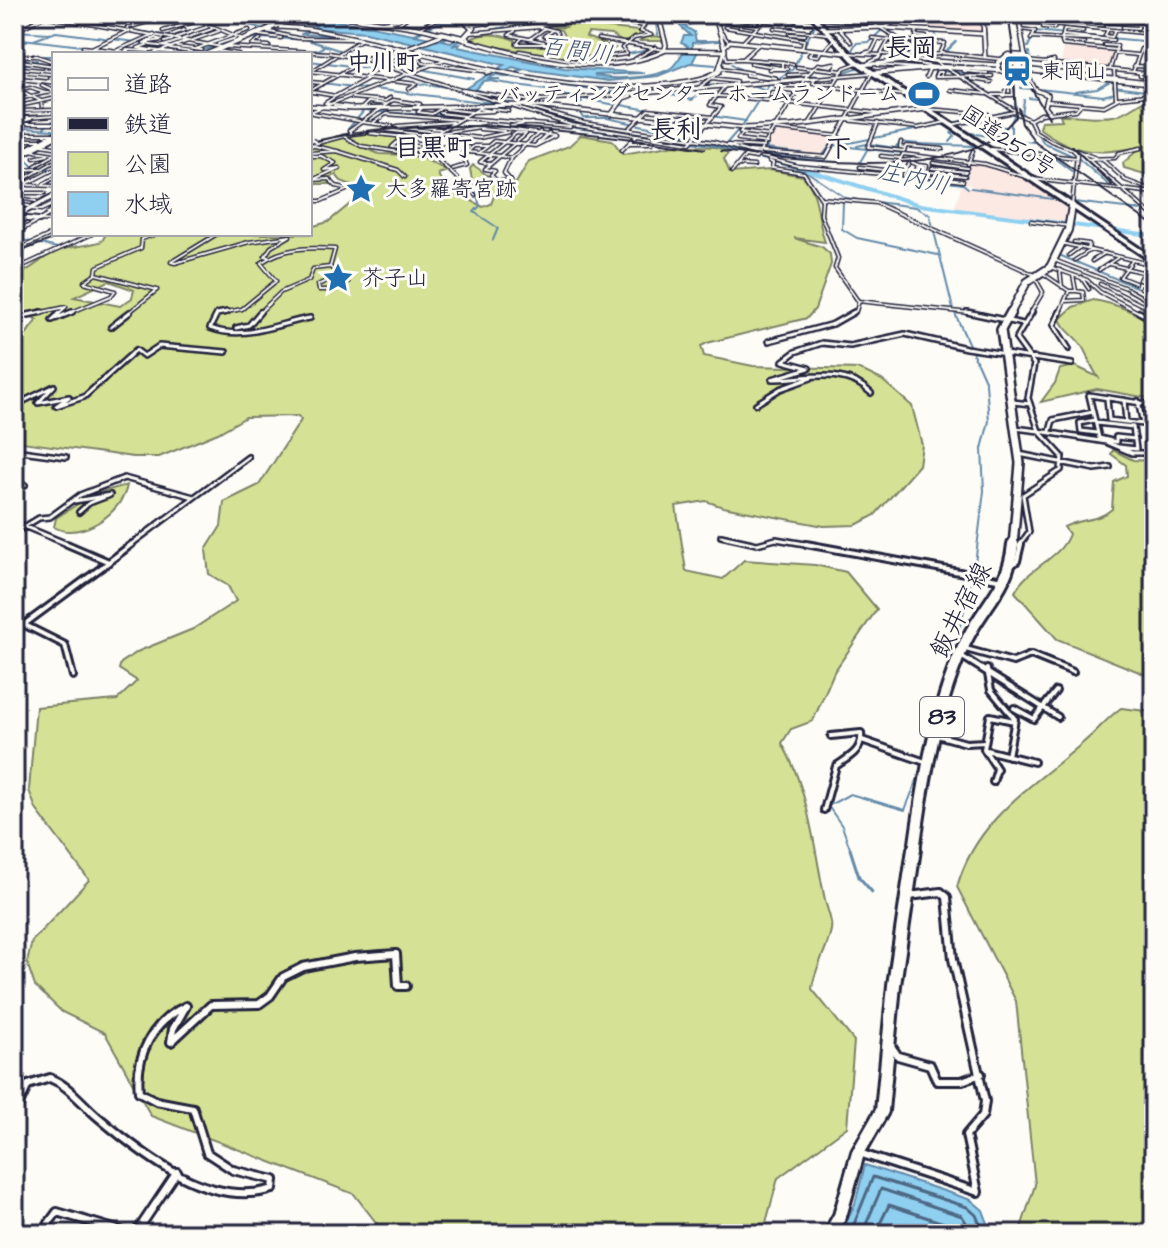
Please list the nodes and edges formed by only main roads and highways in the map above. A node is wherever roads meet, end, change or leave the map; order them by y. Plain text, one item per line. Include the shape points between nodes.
1 (308, 14) edge
2 (1019, 16) edge
3 (817, 17) edge
4 (213, 49) edge
5 (1026, 63) junction
6 (14, 71) edge
7 (872, 73) junction
8 (1154, 79) edge
9 (52, 86) edge
10 (312, 106) edge
11 (927, 109) junction
12 (52, 145) edge
13 (21, 150) edge
14 (1074, 209) junction
15 (1152, 263) edge
16 (830, 1234) edge

1 - 4 main road via 276,33 254,34
2 - 5 main road
3 - 7 highway, 国道250号 via 846,53
5 - 7 main road via 1006,59 998,67 935,64
5 - 8 main road via 1036,71
6 - 9 main road
7 - 11 highway, 国道250号
10 - 11 main road via 417,112 423,107 521,105 743,130
11 - 14 highway, 国道250号
12 - 13 main road
14 - 15 highway, 国道250号
14 - 16 main road, 飯井宿線 / 83 via 1046,270 1027,282 1001,330 1019,454 1010,567 960,652 937,735 907,896 882,1111 858,1153

